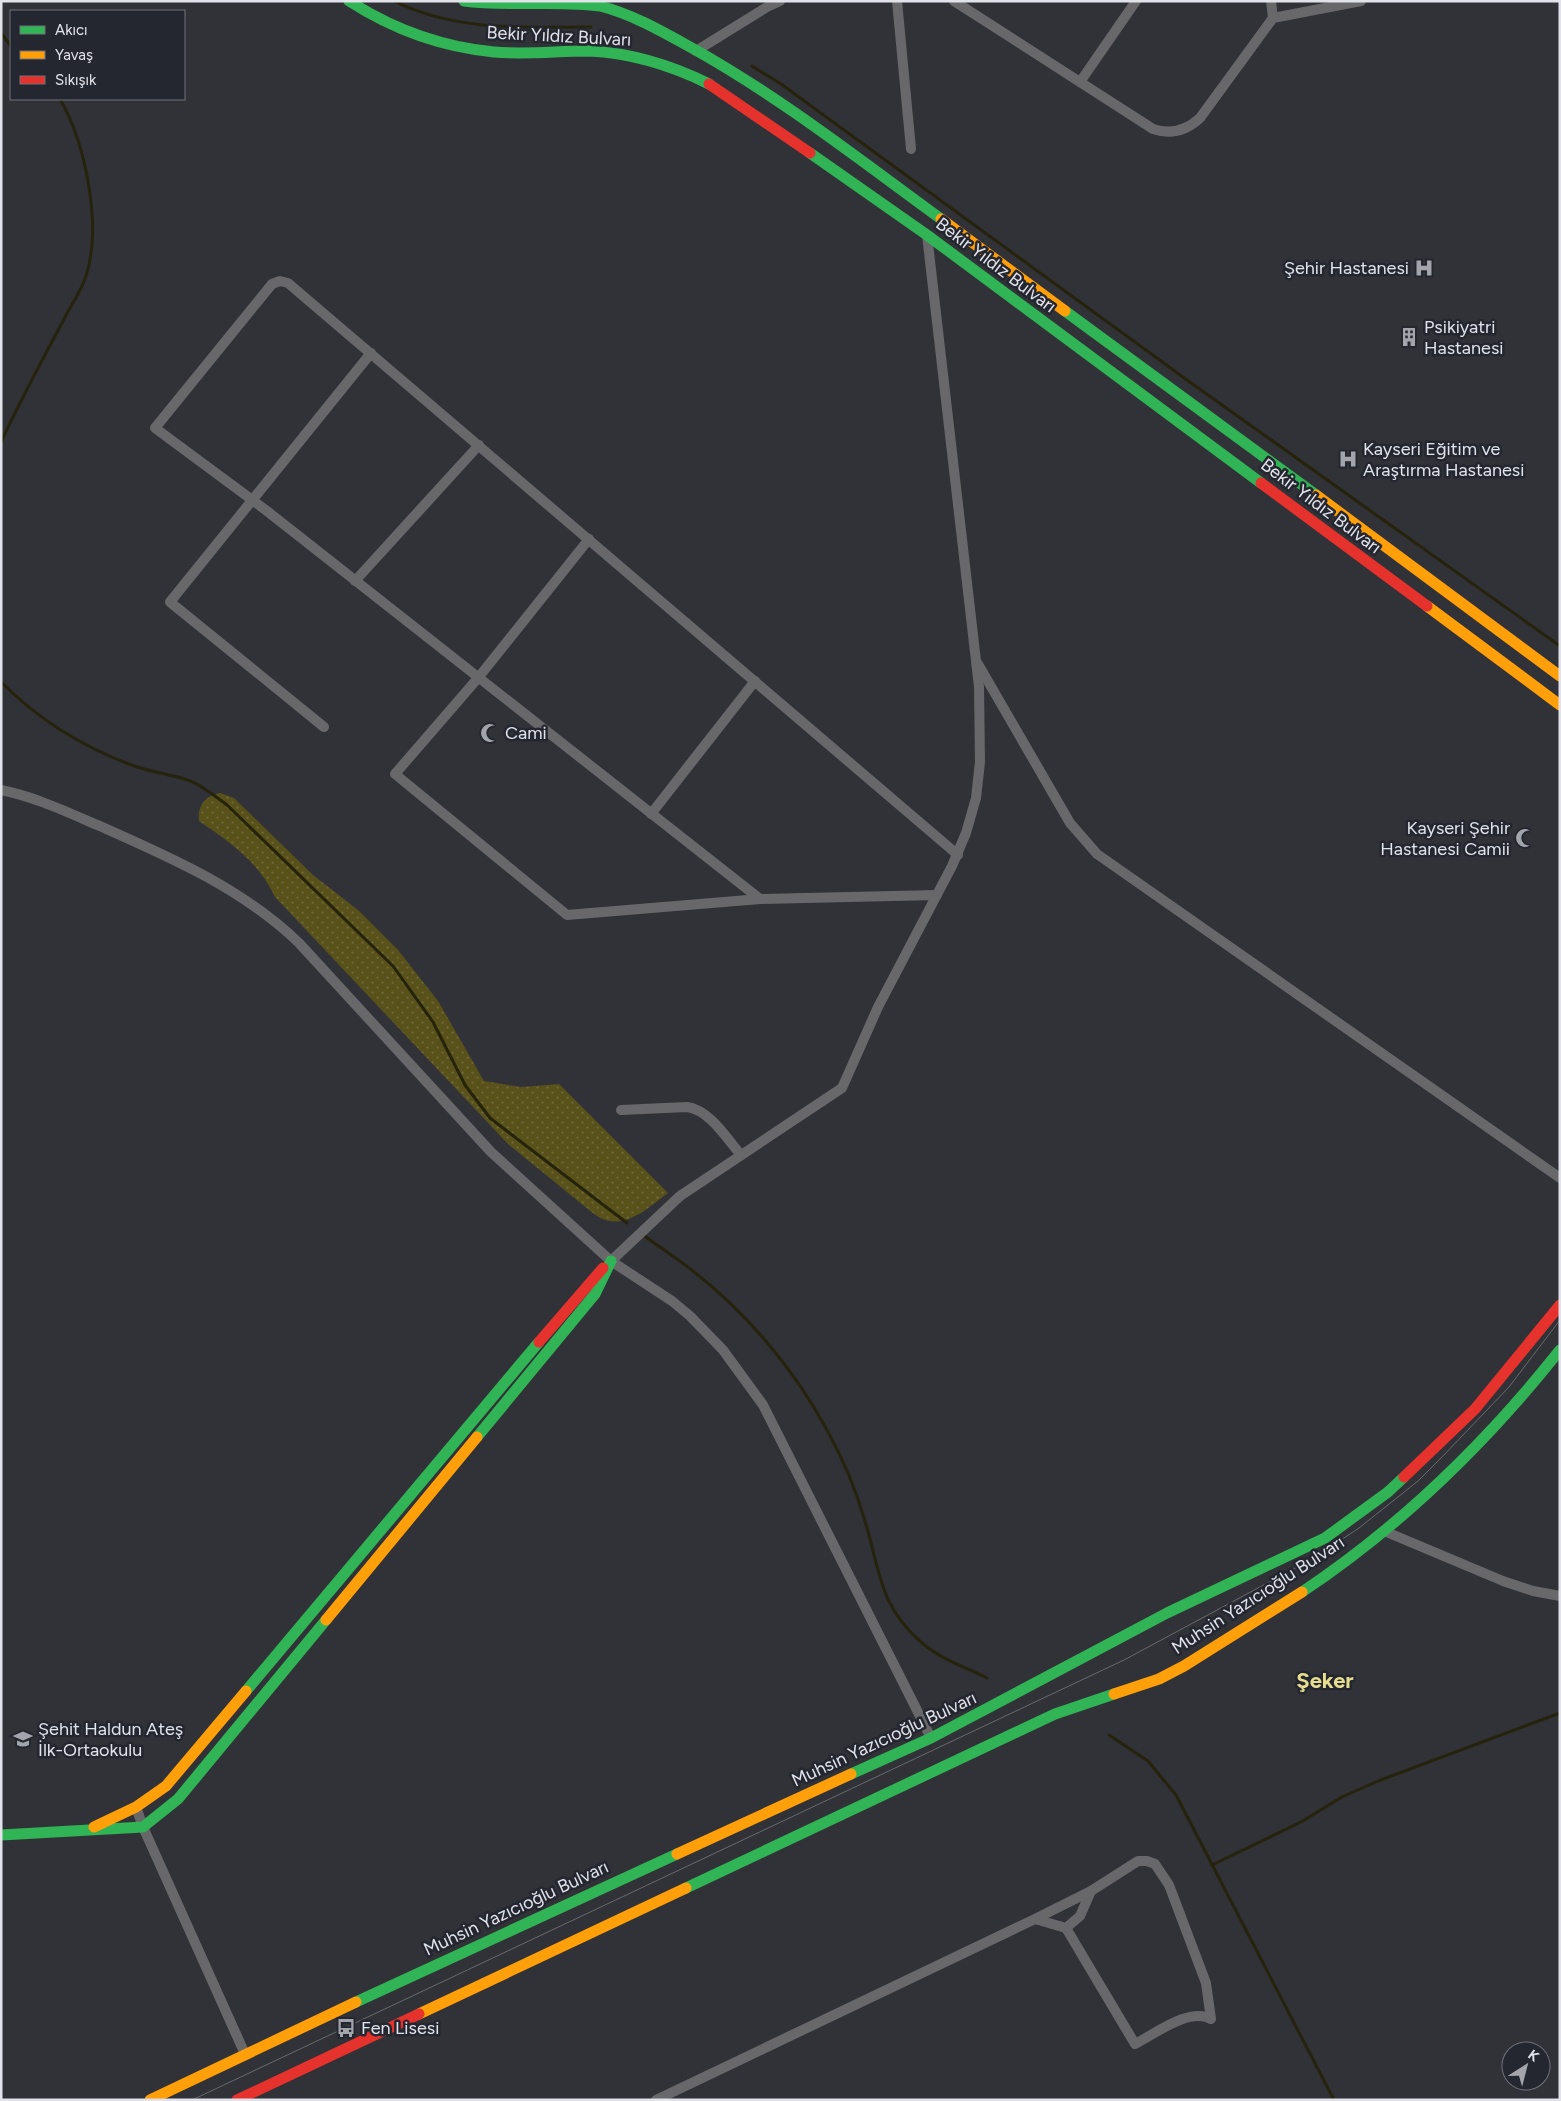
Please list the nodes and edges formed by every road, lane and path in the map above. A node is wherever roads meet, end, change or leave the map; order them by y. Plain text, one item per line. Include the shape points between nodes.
1 (349, 1) edge
2 (464, 1) edge
3 (780, 1) edge
4 (897, 1) edge
5 (954, 1) edge
6 (1136, 1) edge
7 (1271, 1) edge
8 (1361, 1) edge
9 (1273, 18) junction
10 (696, 51) junction
11 (1080, 82) junction
12 (911, 149) dead end
13 (927, 235) junction
14 (371, 353) junction
15 (479, 445) junction
16 (251, 500) junction
17 (589, 539) junction
18 (356, 581) junction
19 (975, 659) junction
20 (1560, 676) edge
21 (478, 678) junction
22 (755, 681) junction
23 (1560, 705) edge
24 (324, 727) dead end
25 (1, 790) edge
26 (651, 814) junction
27 (958, 855) junction
28 (938, 895) junction
29 (760, 899) junction
30 (621, 1110) dead end
31 (741, 1155) junction
32 (1560, 1178) edge
33 (610, 1261) junction
34 (1560, 1305) edge
35 (1560, 1350) edge
36 (1384, 1531) junction
37 (1560, 1596) edge
38 (931, 1738) junction
39 (136, 1807) junction
40 (143, 1827) junction
41 (89, 1829) junction
42 (1, 1835) edge
43 (1091, 1892) junction
44 (1035, 1919) junction
45 (1066, 1928) junction
46 (246, 2054) junction
47 (150, 2100) edge
48 (237, 2100) edge
49 (656, 2100) edge

1 - 13 main road, Bekir Yıldız Bulvarı via 397,29 450,46 515,53 600,52 640,58 679,70 734,97
2 - 10 main road, Bekir Yıldız Bulvarı via 491,5 588,4 618,11
3 - 10 street
4 - 12 street
5 - 11 street
6 - 11 street
7 - 9 street
8 - 9 street
9 - 11 street via 1200,118 1184,130 1172,133 1153,130
10 - 20 main road, Bekir Yıldız Bulvarı via 826,135
13 - 19 street
13 - 23 main road, Bekir Yıldız Bulvarı
14 - 15 street
14 - 16 street
14 - 16 street via 288,283 280,281 269,286 155,428
15 - 17 street
15 - 18 street
16 - 18 street
16 - 24 street via 170,602
17 - 21 street
17 - 22 street
18 - 21 street
19 - 27 street via 980,715 979,780 972,816
19 - 32 street via 1070,823 1097,854
21 - 26 street
21 - 29 street via 395,774 567,915
22 - 26 street
22 - 27 street
25 - 33 street via 24,795 149,849 222,884 268,915 298,943 491,1152
26 - 29 street
27 - 28 street
28 - 29 street
28 - 31 street via 878,1007 842,1088
30 - 31 street via 697,1110 706,1115
31 - 33 street via 680,1196
33 - 38 street via 690,1316 752,1387
33 - 39 main road via 166,1786
33 - 40 main road via 595,1294 583,1310 178,1799
34 - 38 main road, Muhsin Yazıcıoğlu Bulvarı via 1475,1408 1388,1492 1325,1538 1166,1613
35 - 36 main road, Muhsin Yazıcıoğlu Bulvarı via 1534,1384 1450,1474
36 - 37 street via 1503,1581
36 - 48 main road, Muhsin Yazıcıoğlu Bulvarı via 1337,1568 1184,1666 1055,1714
38 - 46 main road, Muhsin Yazıcıoğlu Bulvarı via 448,1958
39 - 40 street
39 - 41 main road
40 - 41 main road
40 - 46 street
41 - 42 main road
43 - 44 street
43 - 45 street via 1080,1916
43 - 45 street via 1138,1861 1151,1862 1158,1867 1169,1885 1203,1973 1211,2019 1189,2016 1135,2044
44 - 45 street
44 - 49 street
46 - 47 main road, Muhsin Yazıcıoğlu Bulvarı

